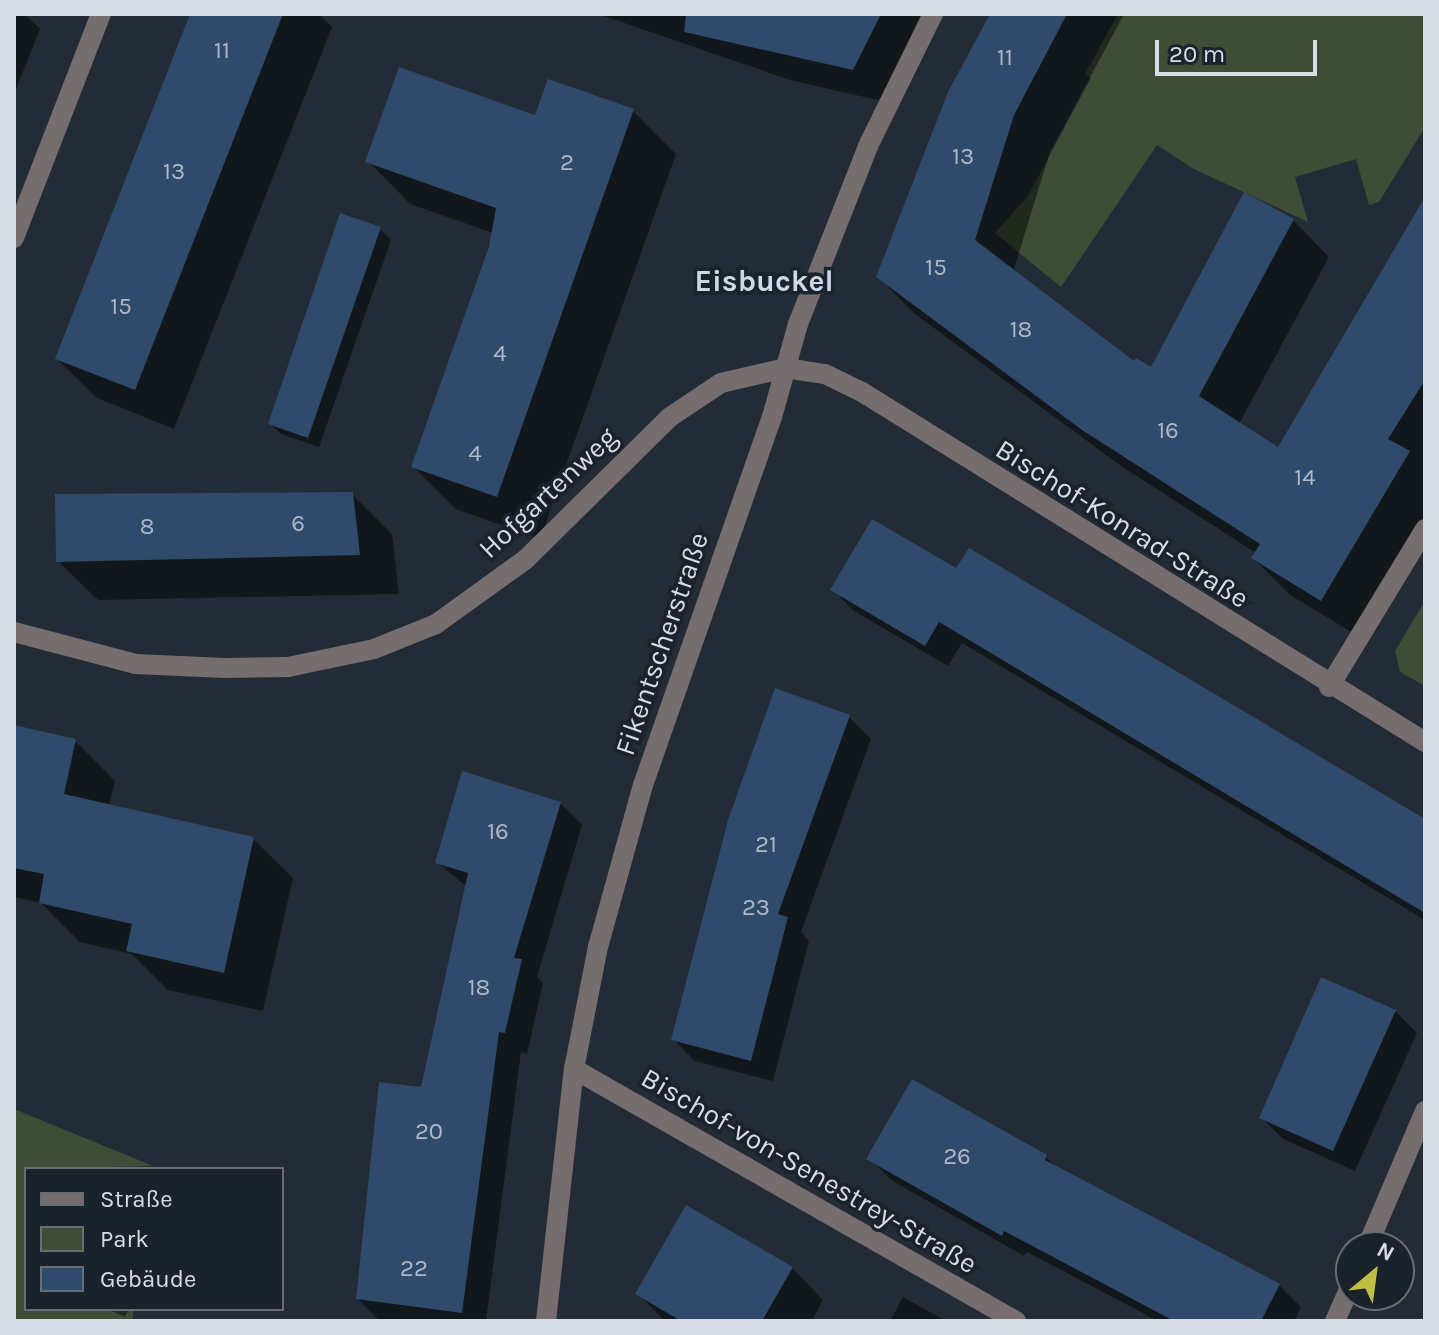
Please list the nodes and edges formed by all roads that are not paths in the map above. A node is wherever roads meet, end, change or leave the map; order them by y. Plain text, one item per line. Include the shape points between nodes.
1 (101, 14) edge
2 (933, 14) edge
3 (14, 238) edge
4 (786, 368) junction
5 (1425, 529) edge
6 (14, 632) edge
7 (1329, 687) junction
8 (1425, 742) edge
9 (574, 1069) junction
10 (1425, 1111) edge
11 (1374, 1231) edge
12 (546, 1321) edge
13 (1016, 1321) edge

1 - 3 street
2 - 4 street, Fikentscherstraße via 868,146
4 - 6 street, Hofgartenweg via 721,383 670,417 526,559 436,624 374,649 288,667 210,668 136,664
4 - 7 street, Bischof-Konrad-Straße via 825,374 862,392
4 - 9 street, Fikentscherstraße via 643,785 598,947
5 - 7 street
7 - 8 street, Bischof-Konrad-Straße
9 - 12 street, Fikentscherstraße
9 - 13 street, Bischof-von-Senestrey-Straße
10 - 11 street

